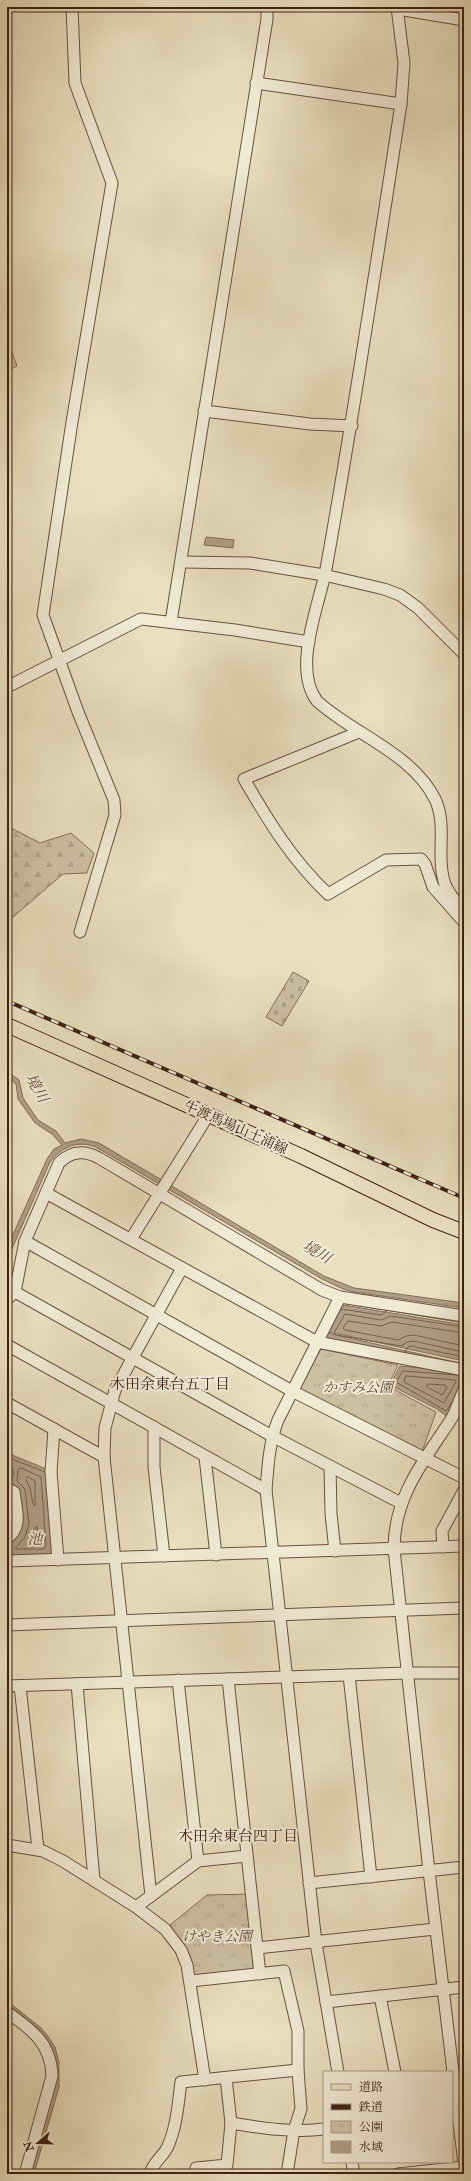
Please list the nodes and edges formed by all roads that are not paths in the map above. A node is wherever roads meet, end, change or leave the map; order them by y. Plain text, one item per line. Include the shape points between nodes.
1 (72, 7) edge
2 (267, 7) edge
3 (397, 8) edge
4 (464, 20) edge
5 (256, 83) junction
6 (401, 104) junction
7 (204, 412) junction
8 (352, 426) junction
9 (181, 562) junction
10 (324, 576) junction
11 (171, 622) junction
12 (309, 642) junction
13 (464, 654) edge
14 (59, 662) junction
15 (7, 687) edge
16 (359, 732) junction
17 (464, 910) edge
18 (464, 922) edge
19 (80, 932) dead end
20 (7, 1026) edge
21 (208, 1114) junction
22 (46, 1192) junction
23 (158, 1193) junction
24 (464, 1232) edge
25 (131, 1239) junction
26 (25, 1241) junction
27 (182, 1268) junction
28 (11, 1296) edge
29 (340, 1297) junction
30 (156, 1314) junction
31 (464, 1316) edge
32 (317, 1342) junction
33 (7, 1345) edge
34 (132, 1358) junction
35 (464, 1370) edge
36 (292, 1390) junction
37 (464, 1390) edge
38 (7, 1403) edge
39 (111, 1403) junction
40 (154, 1427) junction
41 (54, 1429) junction
42 (272, 1436) junction
43 (104, 1457) junction
44 (205, 1457) junction
45 (424, 1457) junction
46 (330, 1466) junction
47 (464, 1478) edge
48 (7, 1488) edge
49 (266, 1490) junction
50 (464, 1490) edge
51 (401, 1503) junction
52 (7, 1538) edge
53 (464, 1546) edge
54 (443, 1547) junction
55 (394, 1549) junction
56 (335, 1551) junction
57 (273, 1553) junction
58 (216, 1555) junction
59 (164, 1556) junction
60 (114, 1558) junction
61 (58, 1560) junction
62 (7, 1561) edge
63 (464, 1608) edge
64 (400, 1610) junction
65 (279, 1615) junction
66 (120, 1619) junction
67 (7, 1624) edge
68 (408, 1673) junction
69 (464, 1673) edge
70 (349, 1675) junction
71 (286, 1676) junction
72 (228, 1679) junction
73 (178, 1680) junction
74 (127, 1682) junction
75 (77, 1684) junction
76 (7, 1686) edge
77 (20, 1686) junction
78 (7, 1845) edge
79 (38, 1850) junction
80 (247, 1856) junction
81 (198, 1861) junction
82 (464, 1867) edge
83 (429, 1871) junction
84 (371, 1877) junction
85 (94, 1880) junction
86 (309, 1883) junction
87 (151, 1896) junction
88 (136, 1907) junction
89 (435, 1929) junction
90 (316, 1943) junction
91 (257, 1948) junction
92 (260, 1974) junction
93 (191, 1981) junction
94 (464, 1987) edge
95 (442, 1990) junction
96 (380, 1996) junction
97 (326, 2002) junction
98 (7, 2012) edge
99 (298, 2070) junction
100 (338, 2071) edge
101 (395, 2071) edge
102 (450, 2071) edge
103 (226, 2078) junction
104 (205, 2080) junction
105 (453, 2095) edge
106 (455, 2114) edge
107 (231, 2124) junction
108 (323, 2129) edge
109 (294, 2130) junction
110 (352, 2163) edge
111 (464, 2165) edge
112 (227, 2170) edge
113 (25, 2174) edge
114 (150, 2174) edge
115 (196, 2174) edge
116 (287, 2174) edge
117 (354, 2174) edge
118 (398, 2174) edge

1 - 14 street via 75,83 112,183 72,422 44,615
2 - 5 street
3 - 4 street
3 - 6 street via 404,63
5 - 6 street
5 - 7 street
6 - 8 street
7 - 8 street
7 - 9 street
8 - 10 street
9 - 10 street via 250,563
9 - 11 street
10 - 12 street
10 - 13 street via 384,589 400,596 418,608
11 - 12 street via 275,635
11 - 14 street via 141,619
12 - 16 street via 305,675 312,695 323,707
14 - 15 street
14 - 19 street via 114,800 115,815
16 - 17 street via 409,768 429,788 436,800 441,821 443,877 447,888
16 - 18 street via 244,780 301,867 328,894 386,860 420,859 425,864 433,886
20 - 21 main road, 牛渡馬場山土浦線
21 - 23 street
21 - 24 main road, 牛渡馬場山土浦線
22 - 23 street via 59,1163 69,1155 83,1152 99,1158
22 - 25 street
22 - 26 street
23 - 25 street
23 - 29 street via 322,1290
25 - 27 street
26 - 28 street
26 - 30 street
27 - 30 street
27 - 32 street
28 - 34 street
29 - 31 street
29 - 32 street
30 - 34 street
30 - 36 street
32 - 35 street
32 - 36 street
33 - 39 street
34 - 39 street
34 - 42 street
36 - 42 street
36 - 45 street
37 - 45 street via 451,1419
38 - 41 street
39 - 40 street
39 - 43 street via 105,1428
40 - 44 street
40 - 59 street via 154,1467
41 - 43 street
41 - 61 street via 51,1472
42 - 46 street
42 - 49 street
43 - 60 street
44 - 49 street
44 - 58 street
45 - 47 street
45 - 51 street
46 - 51 street
46 - 56 street
48 - 52 street via 14,1492 18,1524
49 - 57 street
50 - 54 street via 442,1531
51 - 55 street via 396,1520
53 - 54 street
54 - 55 street
55 - 56 street
55 - 64 street
56 - 57 street
57 - 58 street
57 - 65 street
58 - 59 street
59 - 60 street
60 - 61 street
60 - 66 street
61 - 62 street
63 - 64 street
64 - 65 street
64 - 68 street
65 - 66 street
65 - 71 street
66 - 67 street
66 - 74 street
68 - 69 street
68 - 70 street
68 - 83 street
70 - 71 street
70 - 84 street
71 - 72 street
71 - 86 street
72 - 73 street
72 - 80 street
73 - 74 street
73 - 81 street
74 - 75 street
74 - 87 street
75 - 77 street
75 - 85 street
76 - 77 street
77 - 79 street
78 - 79 street
79 - 85 street via 63,1861
80 - 81 street
80 - 91 street
81 - 87 street
82 - 83 street
83 - 84 street
83 - 89 street
84 - 86 street
85 - 88 street
86 - 90 street
87 - 88 street
88 - 93 street via 156,1920 173,1938 181,1950
89 - 90 street
89 - 95 street
90 - 91 street
90 - 97 street
91 - 92 street
92 - 93 street
92 - 99 street via 284,1971 298,2032
93 - 104 street
94 - 95 street
95 - 96 street
95 - 102 street
96 - 97 street
96 - 101 street
97 - 100 street
98 - 113 street via 43,2044 51,2061 52,2076
99 - 103 street
99 - 109 street via 302,2108
103 - 104 street
103 - 107 street
104 - 114 street via 182,2082 174,2130 168,2147
105 - 106 street
106 - 111 street
107 - 109 street
107 - 112 street
108 - 109 street
109 - 116 street
110 - 117 street
111 - 118 street
112 - 115 street via 196,2168

